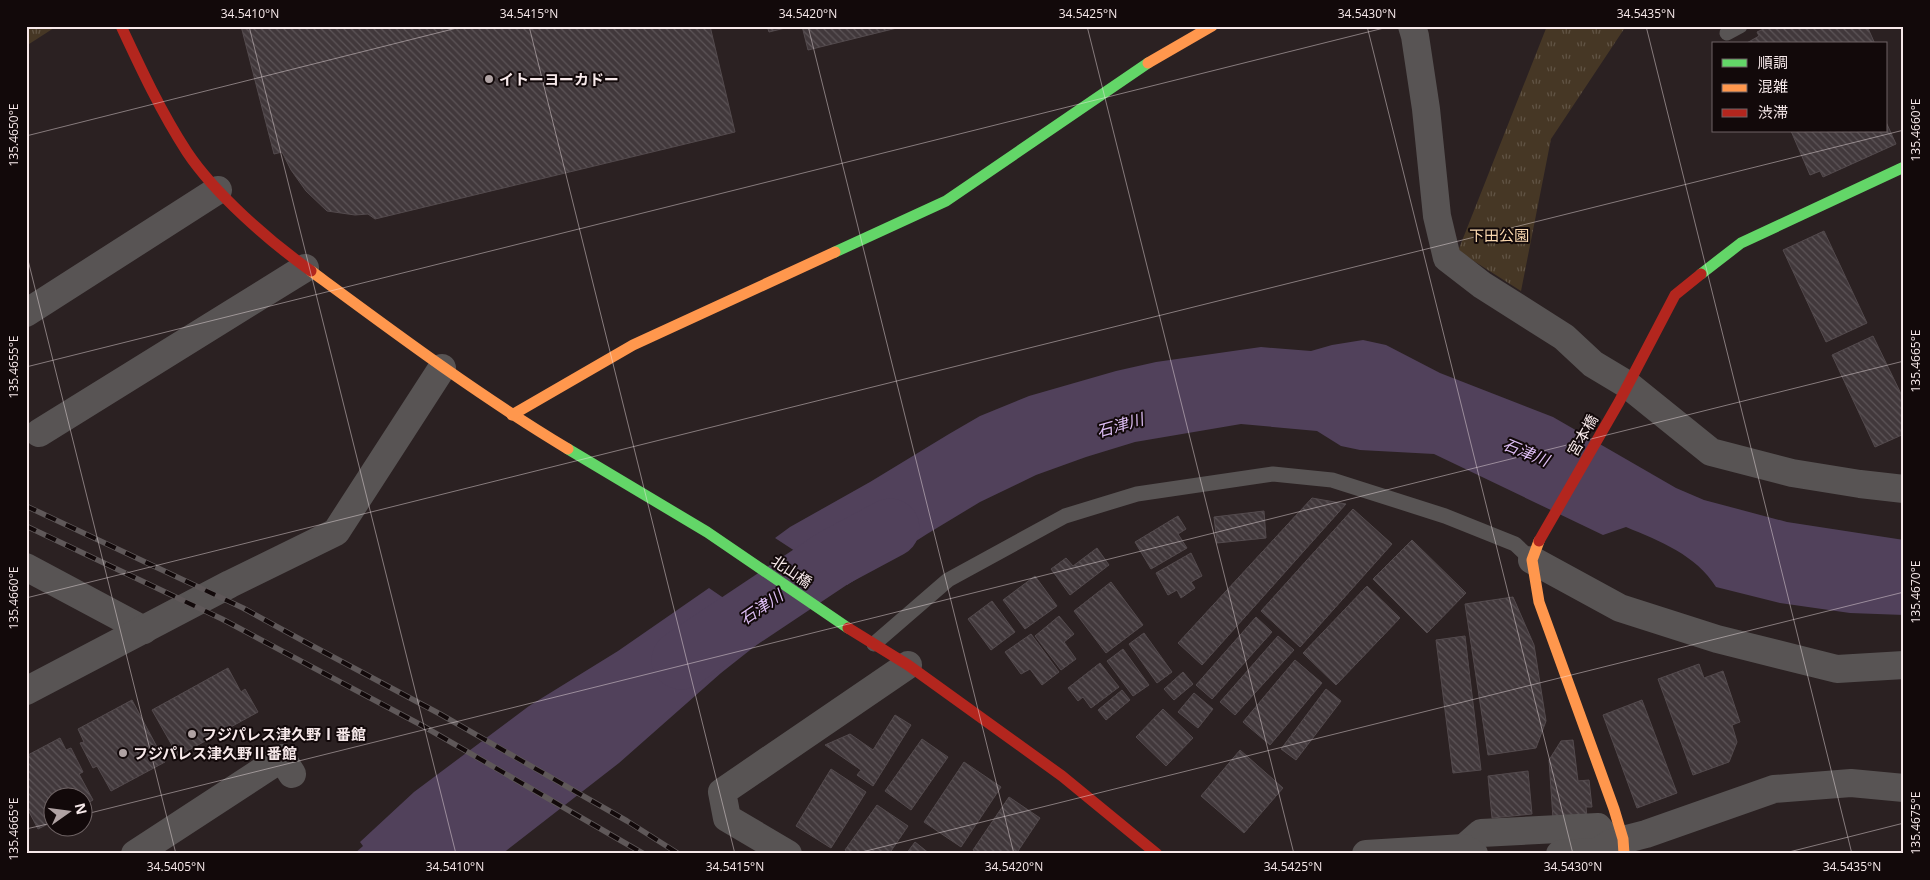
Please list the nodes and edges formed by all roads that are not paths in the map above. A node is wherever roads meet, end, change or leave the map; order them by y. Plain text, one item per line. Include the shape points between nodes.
1 (121, 26) edge
2 (1212, 26) edge
3 (1412, 26) edge
4 (1904, 167) edge
5 (218, 190) junction
6 (305, 268) junction
7 (26, 313) edge
8 (442, 368) junction
9 (1623, 393) junction
10 (512, 415) junction
11 (38, 433) dead end
12 (1904, 489) edge
13 (1536, 548) junction
14 (26, 567) edge
15 (144, 630) junction
16 (874, 644) junction
17 (908, 665) junction
18 (1904, 665) edge
19 (26, 690) edge
20 (292, 774) dead end
21 (1904, 788) edge
22 (1614, 847) edge
23 (1457, 851) edge
24 (135, 854) edge
25 (788, 854) edge
26 (1157, 854) edge
27 (1366, 854) edge
28 (1560, 854) edge

1 - 5 street, 北山橋 via 153,94 188,153
2 - 10 street via 1161,54 946,201 633,345
3 - 9 street via 1426,109 1437,216 1447,258 1482,285 1564,337
4 - 9 street, 宮本橋 via 1741,243 1676,295
5 - 6 street, 北山橋
5 - 7 street
6 - 8 street, 北山橋
6 - 11 street
8 - 10 street, 北山橋
8 - 15 street via 336,532
9 - 12 street via 1711,452 1792,472
9 - 13 street, 宮本橋
10 - 16 street, 北山橋 via 707,532
13 - 16 lane via 1515,544 1445,516 1332,480 1273,474 1137,494 1065,516 948,580
13 - 18 street via 1620,608 1717,639 1837,669
13 - 22 street via 1539,602
14 - 15 street
15 - 19 street
16 - 17 street, 北山橋
17 - 25 street via 722,792 727,818
17 - 26 street, 北山橋 via 1062,776
20 - 24 street via 282,758
21 - 22 street via 1851,783 1774,789
22 - 23 street via 1598,827 1481,833
22 - 28 street
23 - 27 street

